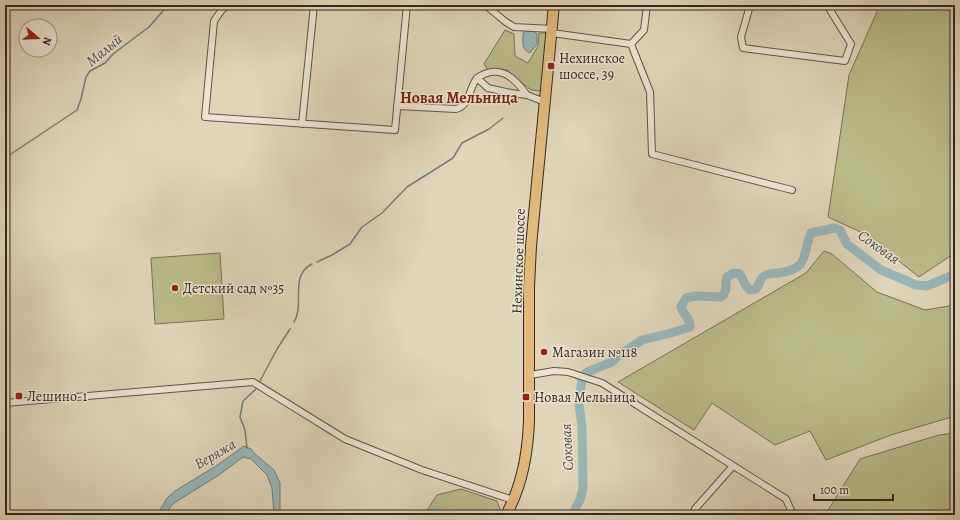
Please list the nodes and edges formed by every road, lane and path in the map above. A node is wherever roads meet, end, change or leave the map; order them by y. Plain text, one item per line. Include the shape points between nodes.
1 (227, 5) edge
2 (314, 5) edge
3 (407, 5) edge
4 (485, 5) edge
5 (554, 5) edge
6 (647, 5) edge
7 (827, 5) edge
8 (749, 9) dead end
9 (552, 31) junction
10 (631, 44) junction
11 (478, 78) junction
12 (527, 95) junction
13 (545, 102) junction
14 (397, 106) junction
15 (302, 124) junction
16 (792, 190) dead end
17 (530, 375) junction
18 (5, 403) edge
19 (733, 466) junction
20 (513, 500) junction
21 (506, 515) edge
22 (698, 515) edge
23 (793, 515) edge

1 - 15 street via 214,21 205,117
2 - 15 street
3 - 14 street
4 - 9 street via 514,27
5 - 9 main road, Нехинское шоссе
6 - 10 street via 644,30
7 - 8 street via 850,44 845,61 743,48 741,37
9 - 10 street
9 - 13 main road, Нехинское шоссе
10 - 16 street via 650,92 652,154
11 - 12 street via 488,88
11 - 12 street via 486,72 506,73 516,80
11 - 14 street via 461,108
12 - 13 street
13 - 17 main road, Нехинское шоссе via 530,259
14 - 15 street via 395,130
17 - 19 street via 554,371 568,372 602,383
17 - 20 main road, Нехинское шоссе via 527,450 523,472
18 - 20 street via 252,382 345,439 422,470
19 - 22 street via 695,509
19 - 23 street via 786,499
20 - 21 main road, Нехинское шоссе

